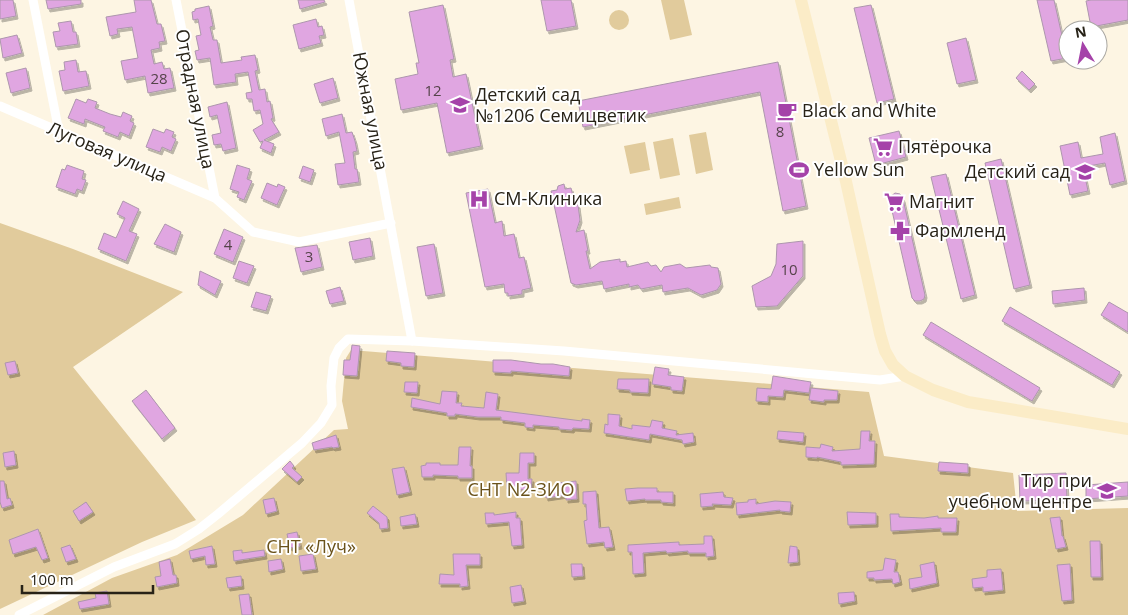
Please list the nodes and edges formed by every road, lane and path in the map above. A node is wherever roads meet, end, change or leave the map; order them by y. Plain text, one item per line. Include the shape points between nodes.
1 (33, 0) edge
2 (176, 0) edge
3 (349, 0) edge
4 (801, 0) edge
5 (0, 106) edge
6 (59, 132) junction
7 (214, 198) junction
8 (391, 223) junction
9 (412, 341) junction
10 (905, 376) junction
11 (1128, 429) edge
12 (19, 615) edge

1 - 6 street
2 - 7 street, Отрадная улица
3 - 8 street, Южная улица
4 - 10 main road via 885,351
5 - 6 street, Луговая улица
6 - 7 street, Луговая улица
7 - 8 street, Луговая улица via 253,232 299,242
8 - 9 street, Южная улица
9 - 10 street via 564,351 871,379
9 - 12 street via 348,339 334,358 332,405 321,423 218,514 175,544 114,567
10 - 11 main road via 968,402

